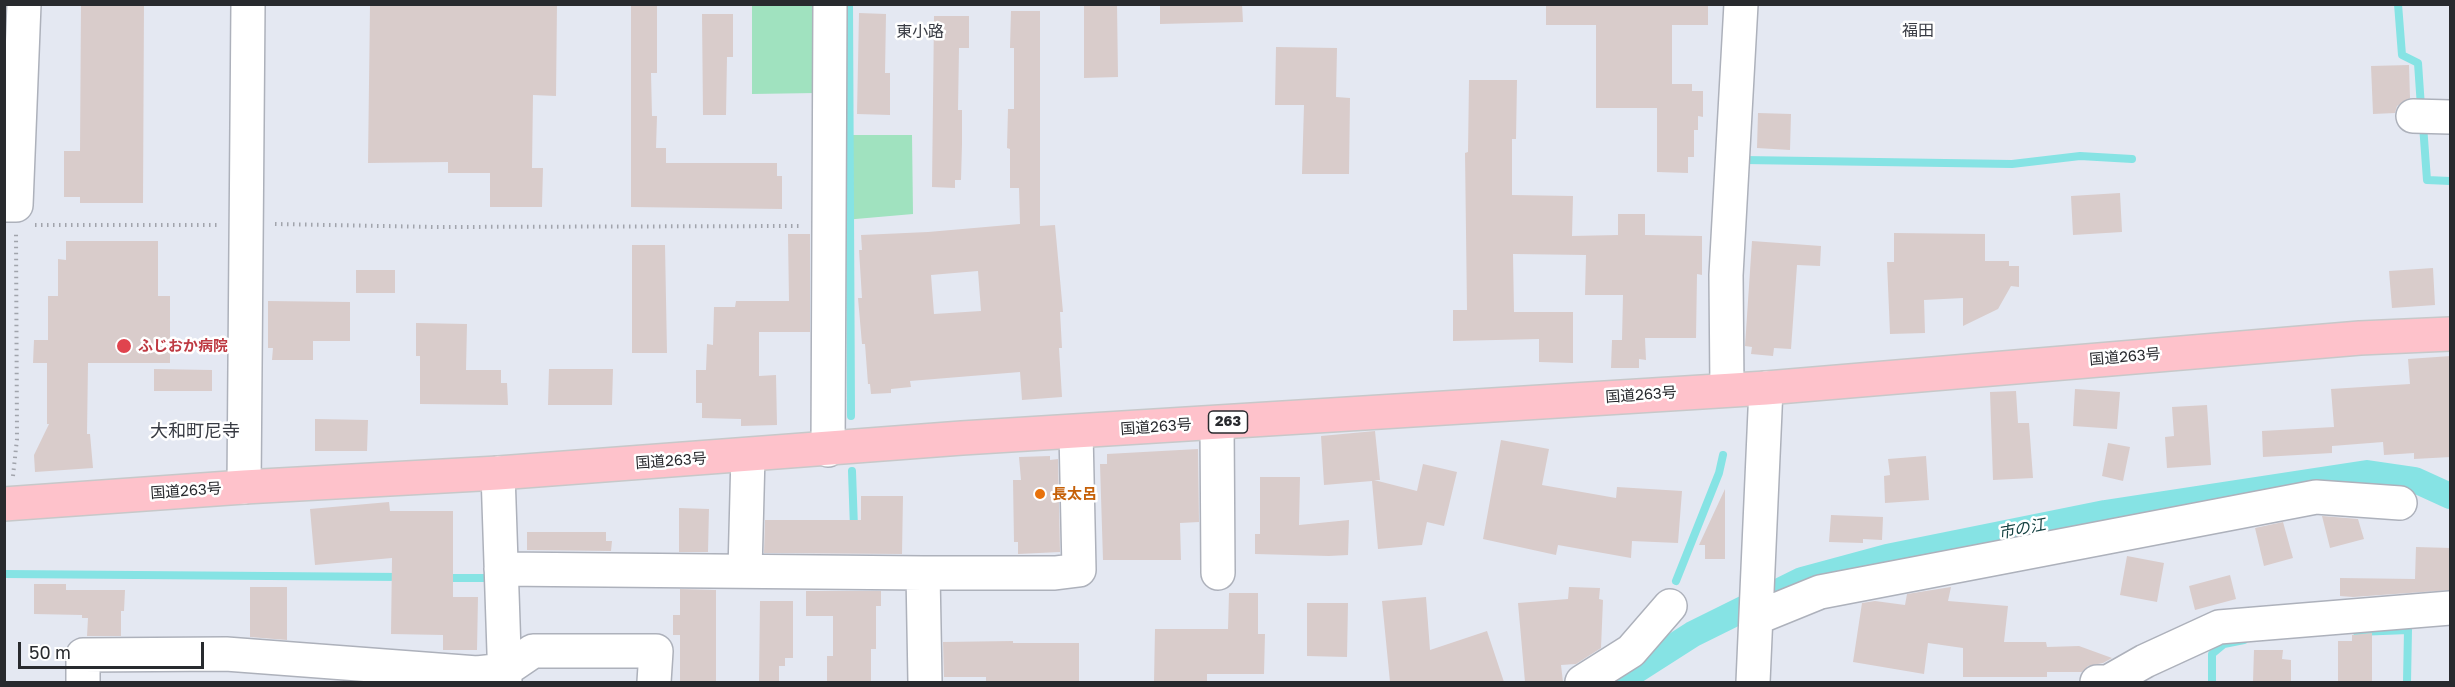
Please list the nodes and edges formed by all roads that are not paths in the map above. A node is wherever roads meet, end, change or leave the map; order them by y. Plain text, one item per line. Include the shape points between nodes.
1 (24, 4) edge
2 (248, 4) edge
3 (830, 4) edge
4 (1741, 4) edge
5 (16, 218) edge
6 (2451, 334) edge
7 (1766, 388) junction
8 (1726, 389) junction
9 (1217, 423) junction
10 (1076, 432) junction
11 (828, 450) junction
12 (748, 455) junction
13 (498, 473) junction
14 (244, 487) junction
15 (8, 494) edge
16 (2400, 503) dead end
17 (501, 569) junction
18 (746, 571) junction
19 (923, 573) junction
20 (1218, 573) dead end
21 (1670, 606) dead end
22 (2451, 608) edge
23 (1756, 618) junction
24 (226, 668) edge
25 (505, 676) edge
26 (83, 682) edge
27 (654, 682) edge
28 (925, 682) edge
29 (1582, 682) edge
30 (1753, 682) edge
31 (2097, 682) edge

1 - 5 street
2 - 14 street
3 - 11 street
4 - 8 street via 1726,275
6 - 7 highway, 国道263号 / 263 via 2348,339
7 - 8 highway, 国道263号 / 263
7 - 23 street
8 - 9 highway, 国道263号 / 263
9 - 10 highway, 国道263号 / 263
9 - 20 street
10 - 11 highway, 国道263号 / 263
10 - 19 street via 1079,570
11 - 12 highway, 国道263号 / 263
12 - 13 highway, 国道263号 / 263
12 - 18 street
13 - 14 highway, 国道263号 / 263
13 - 17 street
14 - 15 highway, 国道263号 / 263
16 - 23 street via 2316,497 1820,592
17 - 18 street
17 - 25 street
18 - 19 street
19 - 28 street
21 - 29 street via 1631,651
22 - 31 street via 2219,627 2108,682
23 - 30 street
24 - 25 street
24 - 26 street via 83,655
25 - 27 street via 533,651 656,651

